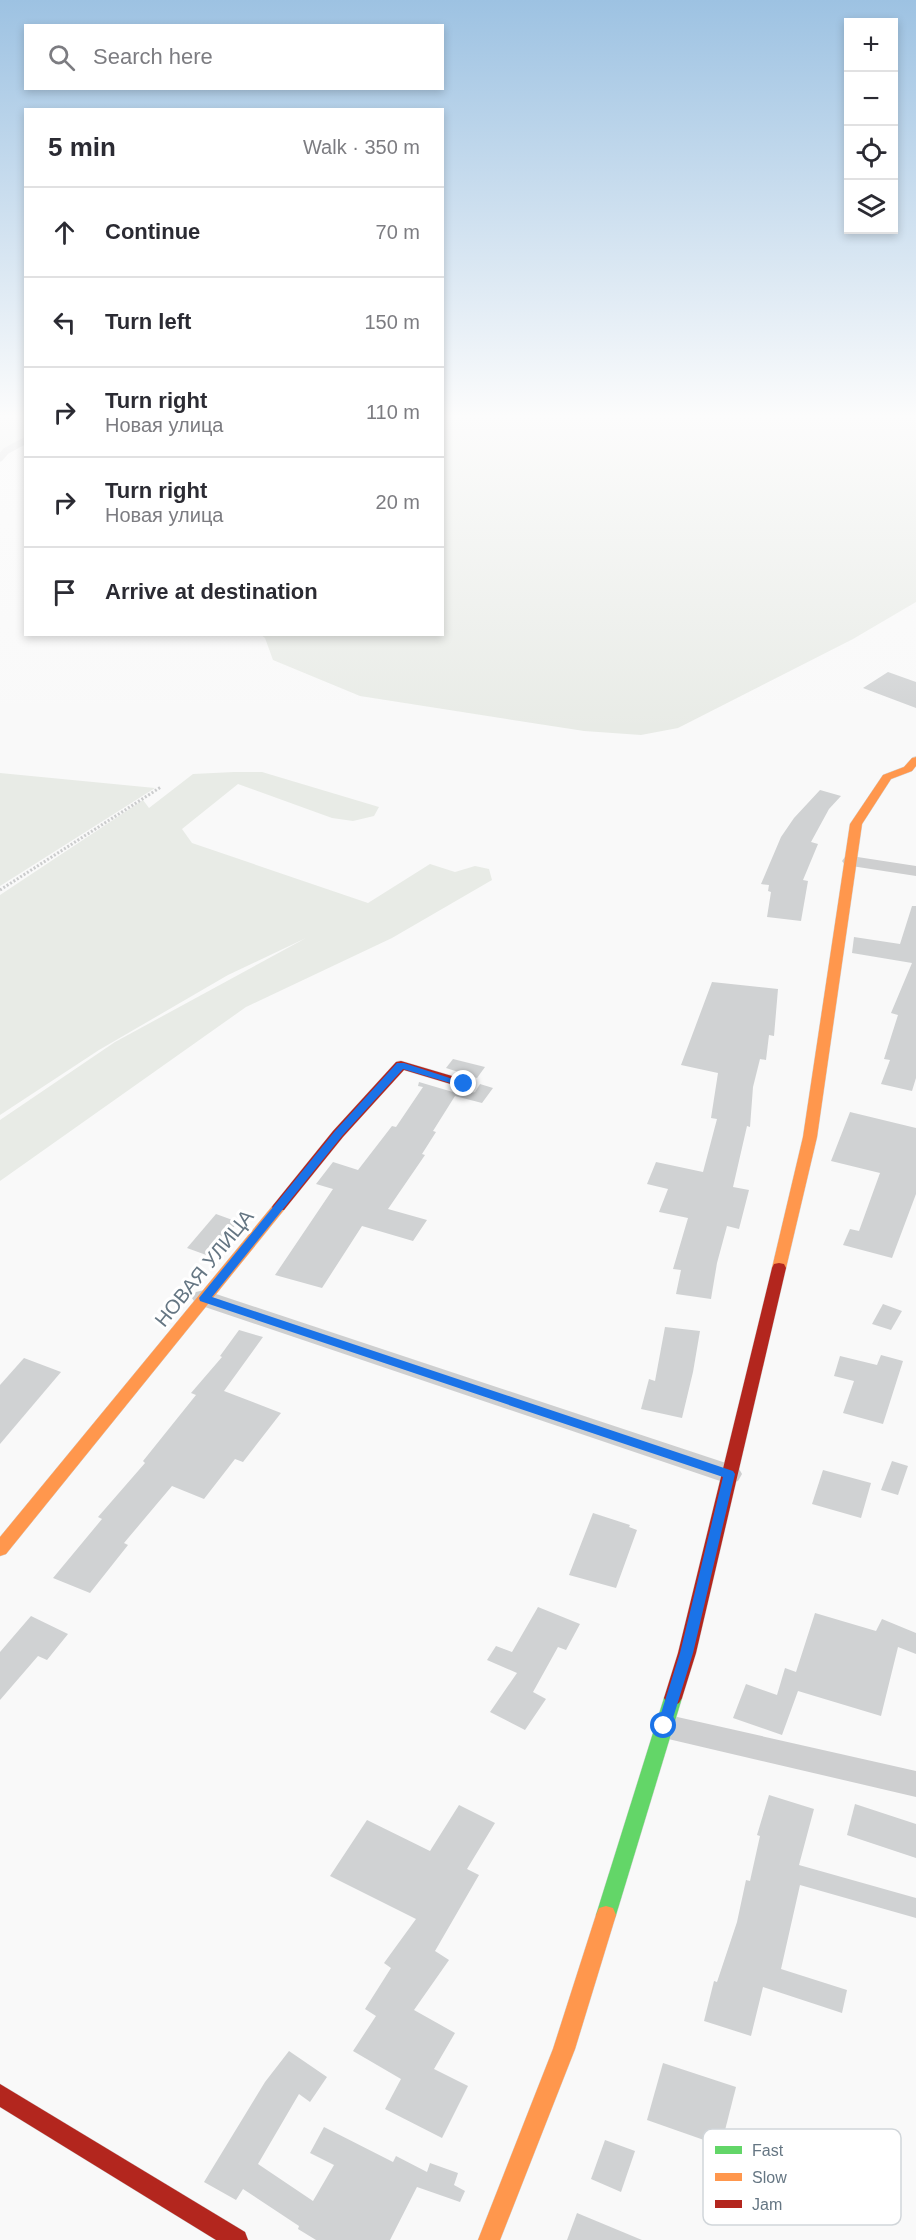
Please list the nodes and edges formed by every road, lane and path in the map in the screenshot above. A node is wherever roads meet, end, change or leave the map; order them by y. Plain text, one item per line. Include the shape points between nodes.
1 (916, 760) edge
2 (161, 787) dead end
3 (851, 861) junction
4 (916, 871) edge
5 (0, 890) edge
6 (464, 1084) dead end
7 (204, 1298) junction
8 (729, 1474) junction
9 (0, 1549) edge
10 (664, 1726) junction
11 (916, 1784) edge
12 (0, 2095) edge
13 (237, 2240) edge
14 (489, 2240) edge

1 - 3 street via 908,769 887,777 856,824
2 - 5 path
3 - 4 street
3 - 8 street via 810,1137
6 - 7 street, НОВАЯ УЛИЦА via 401,1065 338,1134
7 - 8 street
7 - 9 street, НОВАЯ УЛИЦА
8 - 10 street via 687,1653
10 - 11 street
10 - 14 street via 564,2049
12 - 13 street

